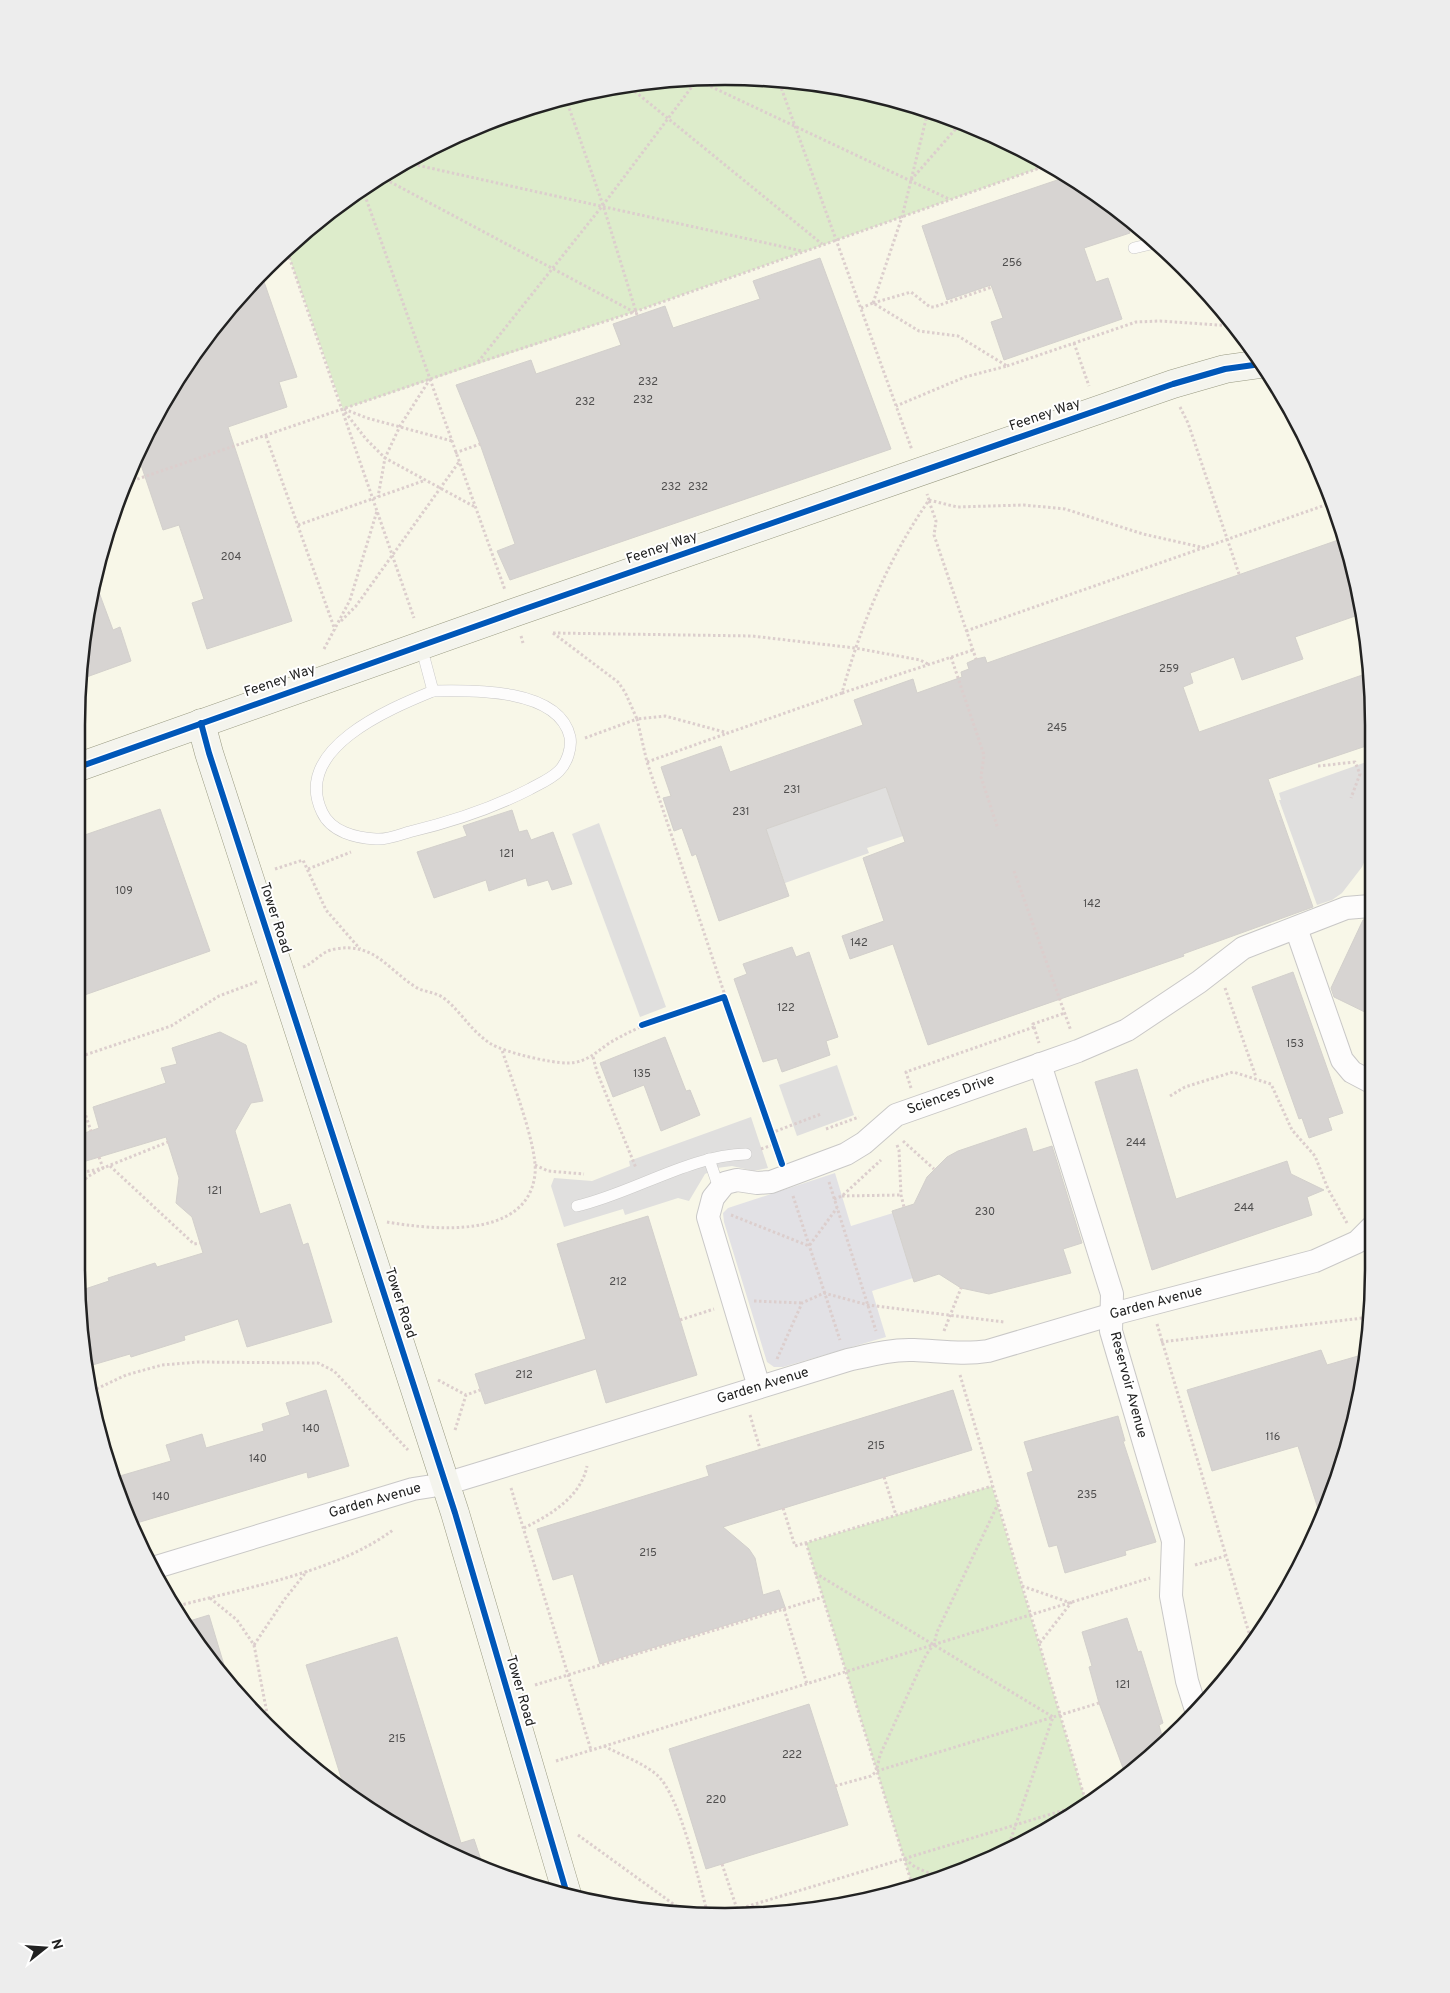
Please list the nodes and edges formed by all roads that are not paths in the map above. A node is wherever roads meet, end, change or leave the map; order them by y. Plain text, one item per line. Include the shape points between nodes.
1 (1148, 245) edge
2 (1134, 248) dead end
3 (1254, 365) edge
4 (421, 646) junction
5 (433, 691) junction
6 (202, 723) junction
7 (85, 765) edge
8 (1365, 906) edge
9 (1296, 928) junction
10 (1040, 1064) junction
11 (1365, 1079) edge
12 (746, 1154) dead end
13 (710, 1159) junction
14 (720, 1188) junction
15 (577, 1206) dead end
16 (1364, 1234) edge
17 (1113, 1314) junction
18 (759, 1387) junction
19 (445, 1484) junction
20 (159, 1566) edge
21 (1194, 1703) edge
22 (565, 1887) edge

1 - 2 lane
3 - 4 street, Feeney Way via 1225,369 1173,384
4 - 5 lane
4 - 6 street, Feeney Way
5 - 5 lane via 392,708 361,726 334,748 318,778 316,793 324,818 336,830 364,839 382,839 446,823 512,798 558,771 566,759 571,743 568,728 559,716 538,703 486,691
6 - 7 street, Feeney Way
6 - 19 street, Tower Road
8 - 9 street, Sciences Drive via 1346,908
9 - 10 street, Sciences Drive via 1243,948 1219,968 1126,1030
9 - 11 street via 1342,1060 1352,1072
10 - 14 street, Sciences Drive via 896,1115 854,1150 787,1177 763,1183 731,1181
10 - 17 street, Reservoir Avenue via 1112,1294
12 - 13 lane
13 - 14 lane
13 - 15 lane via 605,1199
14 - 18 street via 709,1209 709,1224
16 - 17 street, Garden Avenue via 1329,1256 1298,1267
17 - 18 street, Garden Avenue via 988,1351 969,1354 913,1350 870,1355
17 - 21 street, Reservoir Avenue via 1111,1331 1173,1540 1171,1596
18 - 19 street, Garden Avenue
19 - 20 street, Garden Avenue via 413,1489
19 - 22 street, Tower Road

